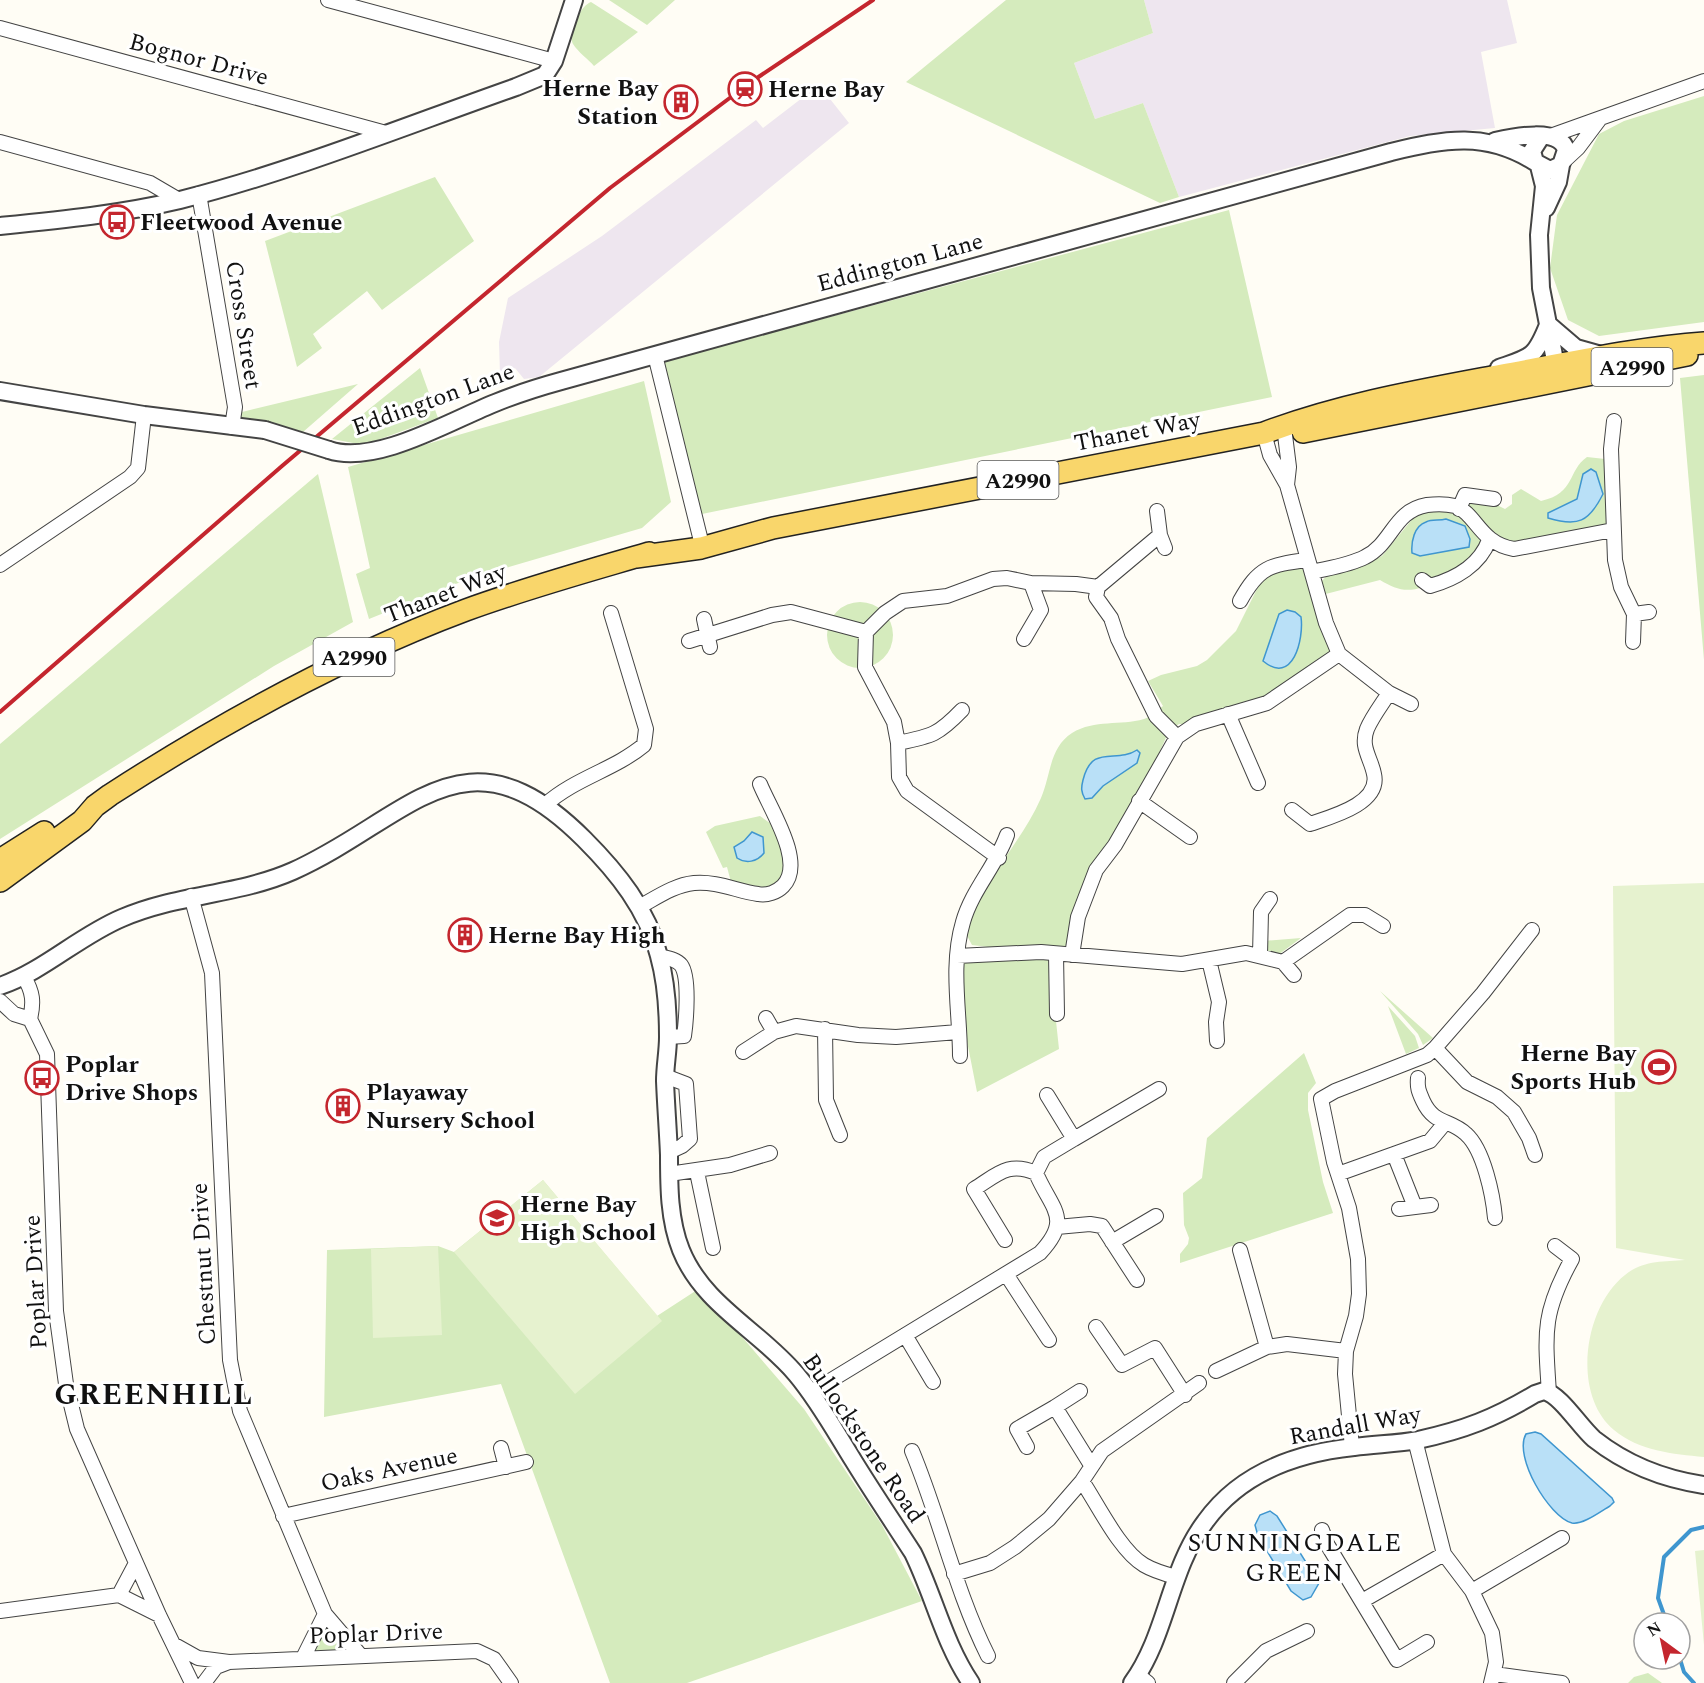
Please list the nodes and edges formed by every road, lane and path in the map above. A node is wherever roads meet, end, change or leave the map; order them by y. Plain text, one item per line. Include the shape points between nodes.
1 (328, 0) edge
2 (574, 0) edge
3 (0, 28) edge
4 (554, 61) junction
5 (1704, 81) edge
6 (1600, 118) junction
7 (386, 133) junction
8 (1547, 136) junction
9 (0, 142) edge
10 (1492, 142) junction
11 (1563, 163) junction
12 (1537, 164) junction
13 (199, 194) junction
14 (179, 200) junction
15 (1540, 220) junction
16 (0, 226) edge
17 (1548, 324) junction
18 (1704, 343) edge
19 (1704, 351) edge
20 (655, 355) junction
21 (1602, 355) junction
22 (1557, 372) junction
23 (1456, 384) junction
24 (0, 391) edge
25 (144, 416) junction
26 (1614, 421) dead end
27 (232, 427) junction
28 (1277, 431) junction
29 (1287, 485) junction
30 (1494, 500) dead end
31 (1459, 509) junction
32 (1157, 511) dead end
33 (773, 528) junction
34 (1613, 530) junction
35 (700, 537) junction
36 (1490, 540) junction
37 (636, 557) junction
38 (0, 565) edge
39 (1309, 566) junction
40 (1422, 580) dead end
41 (1032, 584) junction
42 (1098, 587) junction
43 (1240, 601) dead end
44 (611, 612) dead end
45 (1649, 612) dead end
46 (1634, 614) junction
47 (704, 619) dead end
48 (866, 632) junction
49 (1024, 639) dead end
50 (689, 641) dead end
51 (708, 641) junction
52 (1633, 642) dead end
53 (1340, 654) junction
54 (1389, 693) junction
55 (1411, 704) dead end
56 (962, 710) dead end
57 (1228, 714) junction
58 (1177, 737) junction
59 (898, 743) junction
60 (1258, 783) dead end
61 (760, 784) dead end
62 (1139, 801) junction
63 (545, 805) junction
64 (95, 806) junction
65 (1292, 810) dead end
66 (1007, 835) dead end
67 (1190, 837) dead end
68 (999, 858) junction
69 (0, 860) edge
70 (0, 881) edge
71 (191, 896) junction
72 (1270, 899) dead end
73 (639, 907) junction
74 (1383, 926) dead end
75 (1532, 930) dead end
76 (1056, 954) junction
77 (1072, 955) junction
78 (1260, 955) junction
79 (957, 956) junction
80 (1209, 960) junction
81 (1283, 962) junction
82 (1294, 975) dead end
83 (24, 977) junction
84 (0, 986) edge
85 (0, 1001) edge
86 (1057, 1014) dead end
87 (766, 1018) dead end
88 (30, 1019) junction
89 (825, 1029) junction
90 (774, 1032) junction
91 (958, 1032) junction
92 (1217, 1041) dead end
93 (1435, 1048) junction
94 (744, 1052) dead end
95 (960, 1056) dead end
96 (1418, 1078) dead end
97 (1159, 1089) dead end
98 (1047, 1095) dead end
99 (1444, 1123) junction
100 (840, 1136) dead end
101 (1074, 1138) junction
102 (770, 1153) dead end
103 (1394, 1154) junction
104 (1534, 1155) dead end
105 (697, 1172) junction
106 (1036, 1173) junction
107 (669, 1174) junction
108 (1338, 1174) junction
109 (1431, 1205) dead end
110 (1415, 1207) junction
111 (1399, 1209) dead end
112 (1499, 1210) dead end
113 (1156, 1216) dead end
114 (1057, 1227) junction
115 (1005, 1240) dead end
116 (1112, 1242) junction
117 (1555, 1246) dead end
118 (713, 1248) dead end
119 (1240, 1250) dead end
120 (1006, 1274) junction
121 (1137, 1280) dead end
122 (1096, 1327) dead end
123 (905, 1335) junction
124 (1049, 1340) dead end
125 (1268, 1347) junction
126 (1346, 1351) junction
127 (1216, 1371) dead end
128 (933, 1383) dead end
129 (1199, 1383) dead end
130 (1080, 1391) dead end
131 (810, 1393) junction
132 (1185, 1395) junction
133 (1554, 1396) junction
134 (1055, 1407) junction
135 (1415, 1440) junction
136 (1028, 1447) dead end
137 (1352, 1447) junction
138 (501, 1448) dead end
139 (912, 1451) dead end
140 (526, 1462) dead end
141 (1091, 1465) junction
142 (506, 1467) junction
143 (1082, 1481) junction
144 (1704, 1485) edge
145 (283, 1516) junction
146 (1322, 1530) dead end
147 (1562, 1538) dead end
148 (1444, 1554) junction
149 (136, 1563) junction
150 (954, 1574) junction
151 (1176, 1577) junction
152 (1472, 1591) junction
153 (119, 1595) junction
154 (1362, 1601) junction
155 (0, 1611) edge
156 (325, 1614) junction
157 (159, 1615) junction
158 (1307, 1631) dead end
159 (171, 1642) junction
160 (1427, 1642) dead end
161 (361, 1656) junction
162 (988, 1656) dead end
163 (303, 1658) junction
164 (229, 1662) junction
165 (1493, 1679) edge
166 (1140, 1680) edge
167 (192, 1683) edge
168 (204, 1683) edge
169 (511, 1683) edge
170 (971, 1683) edge
171 (1234, 1683) edge
172 (1562, 1683) edge

1 - 4 street
2 - 4 street
3 - 7 street, Bognor Drive
4 - 7 street via 545,75
5 - 6 street, Eddington Lane
6 - 8 street, Eddington Lane
6 - 11 street
7 - 13 street via 293,167
8 - 10 street, Eddington Lane
8 - 11 street via 1565,145
8 - 12 street via 1533,145
9 - 14 street via 150,183
10 - 12 street, Eddington Lane
10 - 20 street, Eddington Lane via 1451,140 1391,152
11 - 12 street via 1550,170
11 - 15 street
12 - 15 street via 1544,186
13 - 14 street
13 - 27 street, Cross Street via 235,407
14 - 16 street via 81,218
15 - 17 street via 1541,288
17 - 21 street via 1576,348
17 - 22 street
17 - 23 street via 1539,350 1525,359
18 - 21 main road, Thanet Way / A2990
19 - 22 main road, Thanet Way / A2990
20 - 27 street, Eddington Lane, bridge via 519,394 387,447 353,455 265,430
20 - 35 street
21 - 22 main road, Thanet Way / A2990
22 - 23 main road, Thanet Way / A2990
22 - 28 main road, Thanet Way / A2990
23 - 28 main road, Thanet Way / A2990 via 1366,402
24 - 25 street, Eddington Lane
25 - 27 street, Eddington Lane
25 - 38 street via 138,468 130,477
26 - 34 street
28 - 29 street via 1289,467
28 - 29 street via 1270,454
28 - 33 main road, Thanet Way / A2990
29 - 39 street
30 - 31 street via 1465,495
31 - 36 street
31 - 39 street via 1416,507 1364,558
32 - 42 street via 1163,541
33 - 35 main road, Thanet Way / A2990
33 - 37 main road, Thanet Way / A2990 via 701,548
34 - 36 street via 1514,549 1500,547
34 - 46 street via 1617,574
35 - 37 main road, Thanet Way / A2990
36 - 40 street via 1482,556 1450,580 1430,586
37 - 64 main road, Thanet Way / A2990 via 513,593 371,649 220,727
39 - 43 street via 1271,567 1259,572
39 - 53 street via 1326,624
41 - 42 street
41 - 48 street via 993,579 947,596 903,602
41 - 49 street via 1041,610
42 - 58 street via 1096,597 1111,618 1156,716
44 - 63 street via 646,729 644,745 565,788
45 - 46 street
46 - 52 street
47 - 51 street
48 - 51 street via 791,612
48 - 59 street via 865,667 894,722
50 - 51 street
53 - 54 street
53 - 57 street via 1267,703
54 - 55 street
54 - 65 street via 1367,729 1366,755 1375,775 1372,789 1363,801 1310,824
56 - 59 street via 932,736
57 - 58 street via 1196,724
57 - 60 street
58 - 62 street
59 - 68 street via 899,777 908,791
61 - 73 street via 793,865 788,881 778,891 761,895 696,883 674,889
62 - 67 street
62 - 77 street via 1096,870 1078,917
63 - 71 street, Bullockstone Road via 499,783 447,786 420,797 327,855 289,873 252,886
63 - 73 street, Bullockstone Road via 609,866
64 - 69 main road, Thanet Way / A2990 via 77,812
64 - 70 main road, Thanet Way / A2990 via 82,821
66 - 68 street
68 - 79 street via 973,897 963,921
71 - 83 street, Bullockstone Road via 123,917
71 - 145 street, Chestnut Drive via 212,973 230,1360 240,1411
72 - 78 street via 1262,912
73 - 107 street, Bullockstone Road via 659,956 668,1037 665,1076
74 - 81 street via 1365,915 1350,915
75 - 93 street
76 - 77 street
76 - 79 street
76 - 86 street
77 - 80 street via 1182,964
78 - 80 street via 1246,952
78 - 81 street
79 - 91 street
80 - 92 street via 1219,1002
81 - 82 street
83 - 84 street, Bullockstone Road
83 - 88 street, Poplar Drive via 33,1001
85 - 88 street via 14,1014
87 - 90 street
88 - 149 street, Poplar Drive via 47,1054 56,1311 66,1384 77,1429
89 - 90 street via 796,1026
89 - 91 street via 896,1036
89 - 100 street via 826,1100
90 - 94 street
91 - 95 street
93 - 104 street via 1467,1082 1497,1097 1515,1112
93 - 108 street via 1321,1100
96 - 99 street via 1417,1088 1430,1115
97 - 101 street
98 - 101 street
99 - 103 street via 1430,1141
99 - 112 street via 1467,1134 1479,1154
101 - 106 street via 1044,1157
102 - 105 street
103 - 108 street
103 - 110 street
105 - 107 street
105 - 118 street
106 - 114 street via 1057,1209
106 - 115 street via 1020,1166 1006,1169 974,1190
107 - 131 street, Bullockstone Road via 676,1232 682,1252 699,1280 724,1309 795,1373
108 - 126 street via 1358,1259 1356,1316
109 - 110 street
110 - 111 street
113 - 116 street
114 - 116 street via 1102,1226
114 - 120 street via 1053,1239 1040,1253
116 - 121 street
117 - 133 street via 1572,1259 1555,1289 1547,1318 1545,1334
119 - 125 street
120 - 123 street
120 - 124 street
122 - 132 street via 1122,1365 1155,1348
123 - 128 street
123 - 131 street
125 - 126 street via 1307,1345
125 - 127 street
126 - 137 street via 1346,1406
129 - 132 street
130 - 134 street
131 - 170 street, Bullockstone Road via 913,1553 944,1630
132 - 141 street via 1102,1451
133 - 135 street, Randall Way via 1535,1394 1483,1423
133 - 144 street via 1588,1433 1628,1461 1664,1478
134 - 136 street via 1017,1430
134 - 141 street
135 - 137 street, Randall Way
135 - 148 street
137 - 151 street, Randall Way via 1293,1460 1247,1480 1204,1522
138 - 142 street
139 - 150 street via 932,1498
140 - 142 street, Oaks Avenue
141 - 143 street
142 - 145 street, Oaks Avenue
143 - 150 street via 1049,1519 1015,1547 990,1563
143 - 151 street via 1116,1535 1136,1558 1155,1571
145 - 156 street, Chestnut Drive
146 - 154 street
147 - 152 street
148 - 152 street
148 - 154 street
149 - 153 street
149 - 157 street, Poplar Drive
150 - 162 street via 963,1604
151 - 166 street, Randall Way
152 - 165 street via 1492,1633 1496,1662
153 - 155 street
153 - 157 street
154 - 160 street via 1397,1660
156 - 161 street, Chestnut Drive
156 - 163 street
157 - 159 street, Poplar Drive
158 - 171 street via 1266,1651
159 - 164 street, Poplar Drive via 198,1658
159 - 167 street
161 - 163 street, Poplar Drive
161 - 169 street, Poplar Drive via 477,1651 494,1659
163 - 164 street, Poplar Drive
164 - 168 street via 216,1667
165 - 172 street

